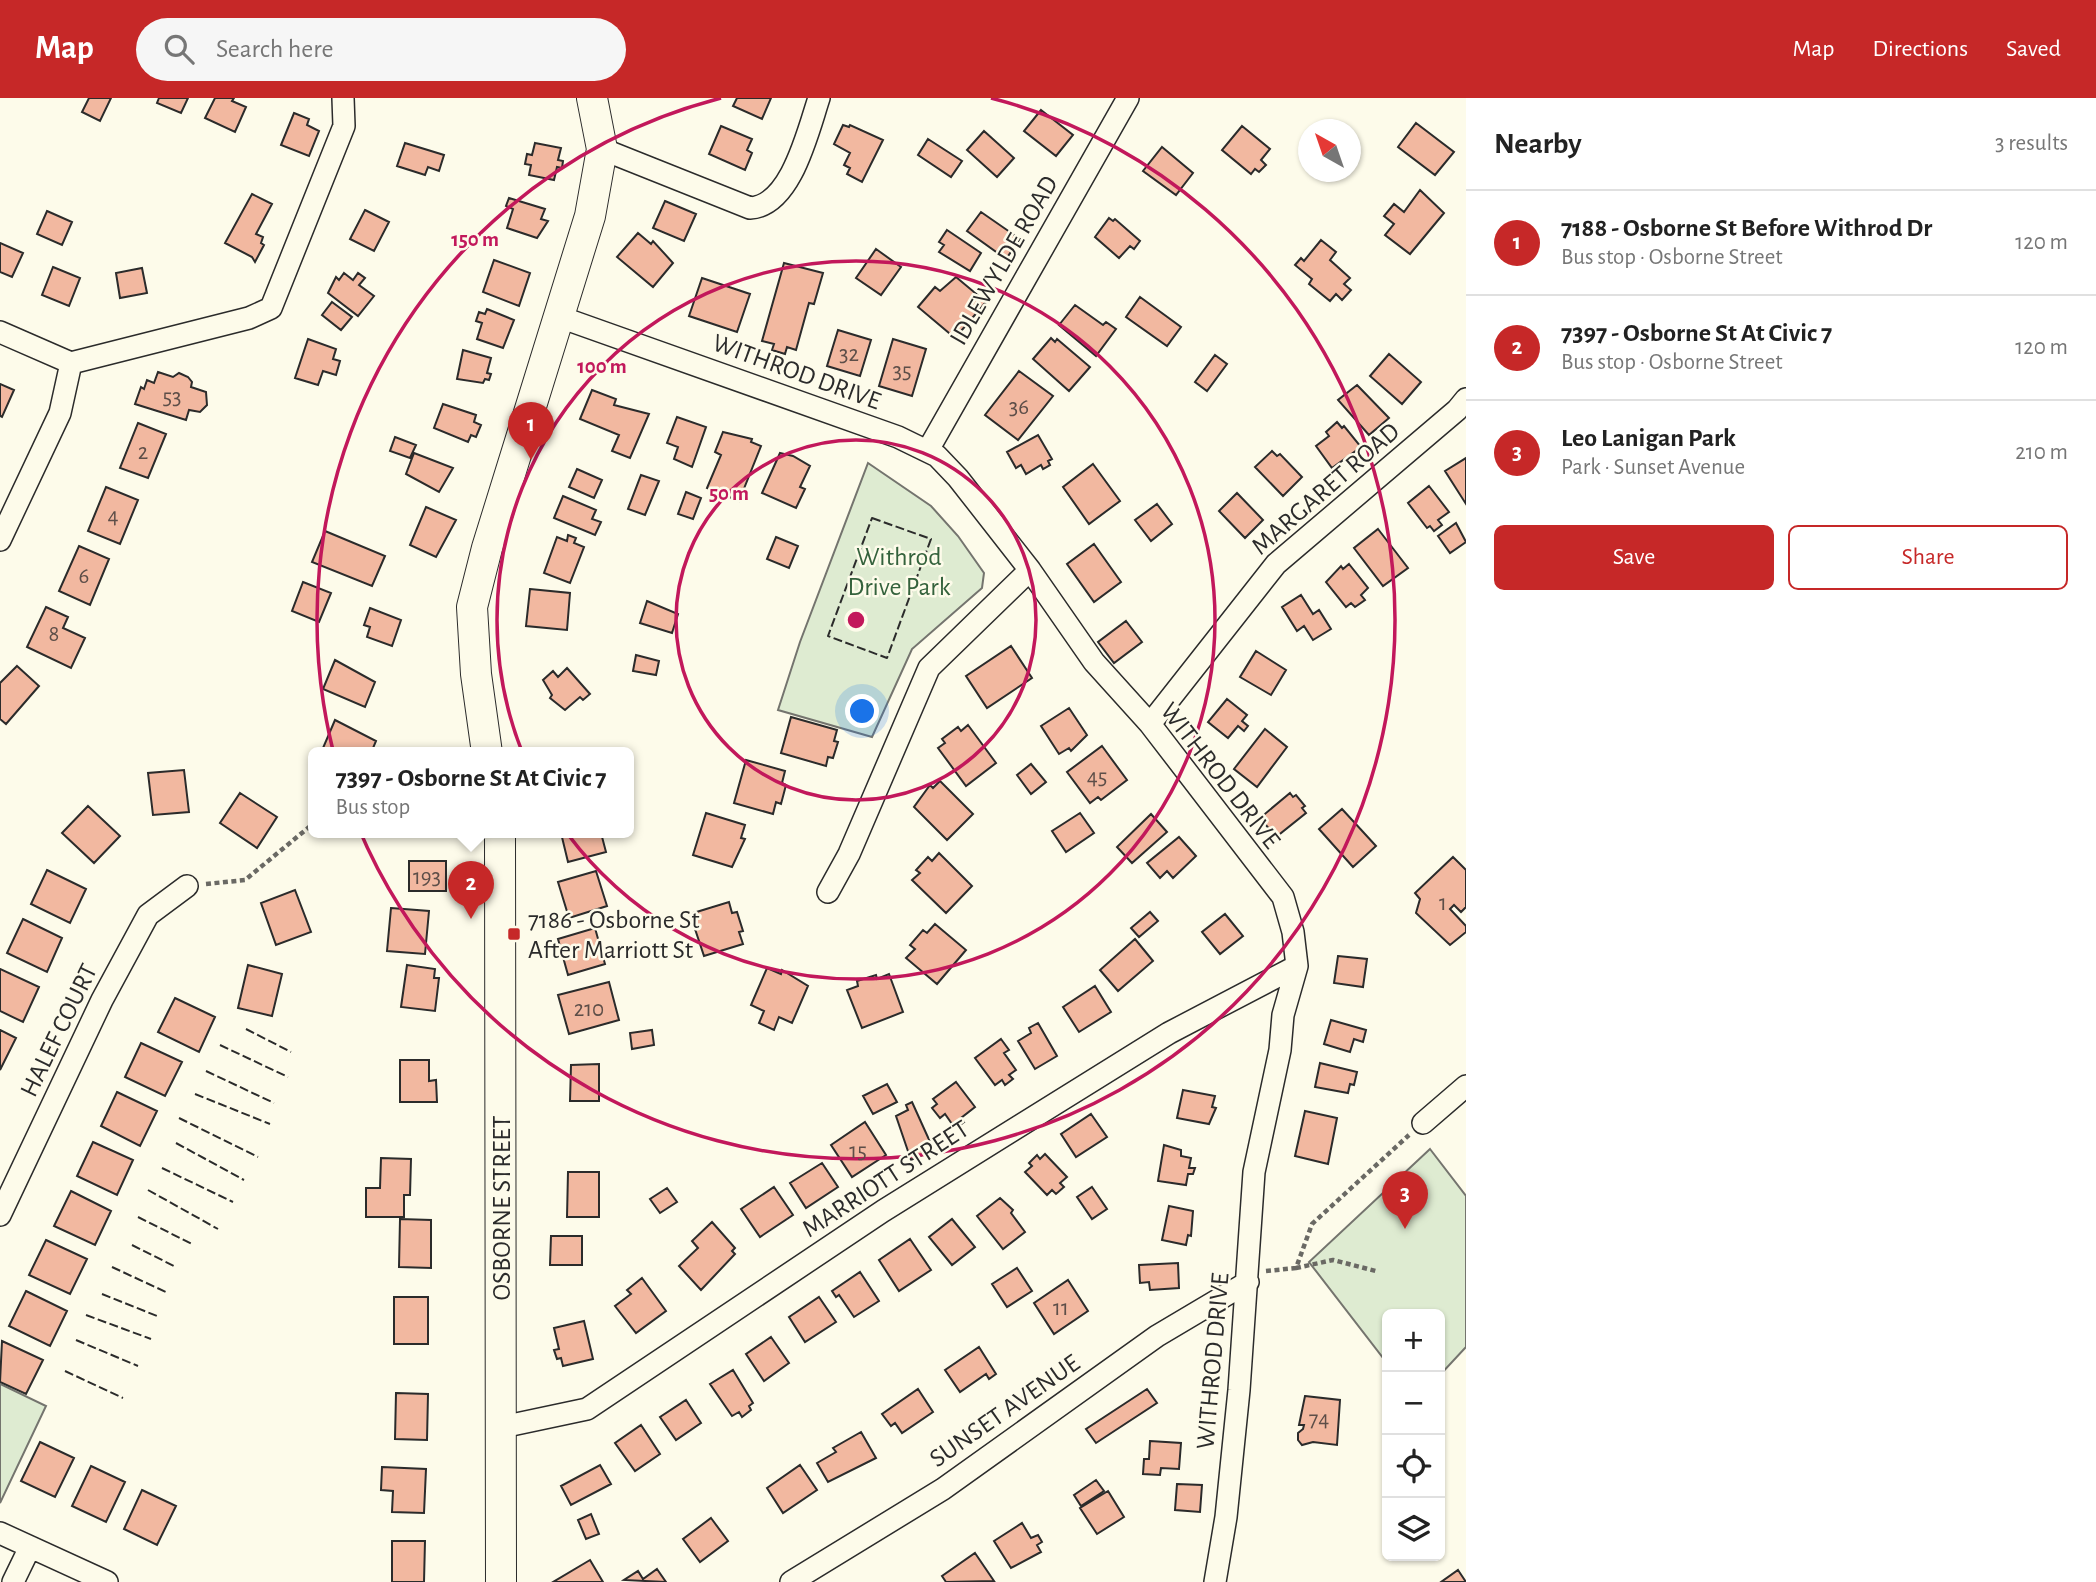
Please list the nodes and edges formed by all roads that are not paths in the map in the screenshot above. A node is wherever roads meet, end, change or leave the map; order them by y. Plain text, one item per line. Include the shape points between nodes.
1 (343, 98) edge
2 (592, 98) edge
3 (819, 98) edge
4 (1128, 98) edge
5 (602, 149) junction
6 (560, 317) junction
7 (0, 332) edge
8 (71, 363) junction
9 (1466, 399) edge
10 (928, 450) junction
11 (0, 540) edge
12 (1030, 570) junction
13 (1150, 724) junction
14 (486, 747) edge
15 (500, 838) edge
16 (187, 886) road end
17 (828, 892) dead end
18 (1297, 966) junction
19 (1466, 1086) edge
20 (1423, 1123) road end
21 (0, 1215) edge
22 (1248, 1282) junction
23 (502, 1427) junction
24 (0, 1533) edge
25 (30, 1547) junction
26 (13, 1582) edge
27 (107, 1582) edge
28 (501, 1582) edge
29 (791, 1582) edge
30 (1215, 1582) edge

1 - 8 street via 344,126 271,308 237,321
2 - 5 street
3 - 5 street via 786,184 772,200 757,207
4 - 10 street, IDLEWYLDE ROAD
5 - 6 street via 590,216
6 - 10 street, WITHROD DRIVE
6 - 14 street via 472,607
7 - 8 street
8 - 11 street via 60,412
9 - 13 street, MARGARET ROAD via 1276,564
10 - 12 street, WITHROD DRIVE via 958,478
12 - 13 street, WITHROD DRIVE via 1094,662
12 - 17 street via 929,668 849,854
13 - 18 street, WITHROD DRIVE via 1283,897 1297,948
15 - 23 street, OSBORNE STREET
16 - 21 street, HALEF COURT via 148,915 102,1000
18 - 22 street, WITHROD DRIVE via 1254,1172
18 - 23 street, MARRIOTT STREET via 1169,1033 883,1210 587,1409
19 - 20 street
22 - 29 street, SUNSET AVENUE via 1157,1336 943,1489
22 - 30 street, WITHROD DRIVE via 1226,1517
23 - 28 street, OSBORNE STREET
24 - 25 street
25 - 26 street
25 - 27 street

